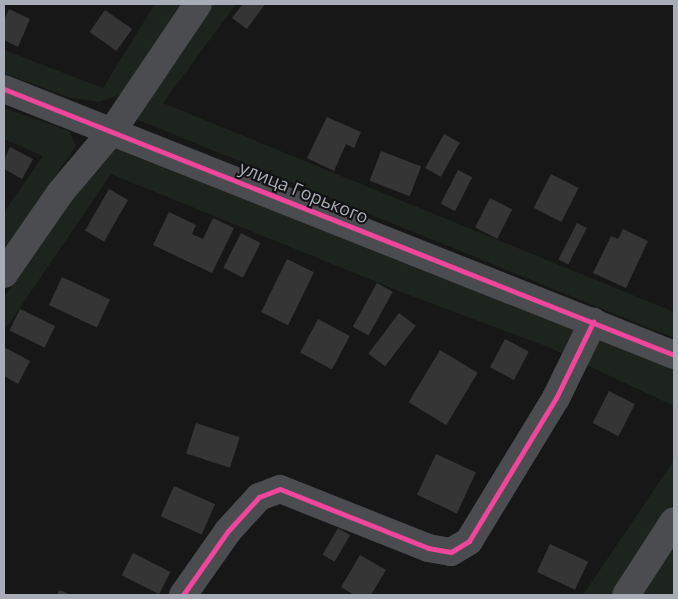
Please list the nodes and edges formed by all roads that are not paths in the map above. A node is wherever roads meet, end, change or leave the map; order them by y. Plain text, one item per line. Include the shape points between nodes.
1 (198, 4) edge
2 (4, 89) edge
3 (113, 130) junction
4 (4, 274) edge
5 (592, 322) junction
6 (674, 354) edge
7 (674, 521) edge
8 (183, 595) edge
9 (626, 595) edge

1 - 3 street
2 - 3 street, улица Горького
3 - 4 street via 60,193
3 - 5 street, улица Горького
5 - 6 street, улица Горького
5 - 8 street via 556,398 469,541 451,552 428,548 280,489 259,497 240,517
7 - 9 street

